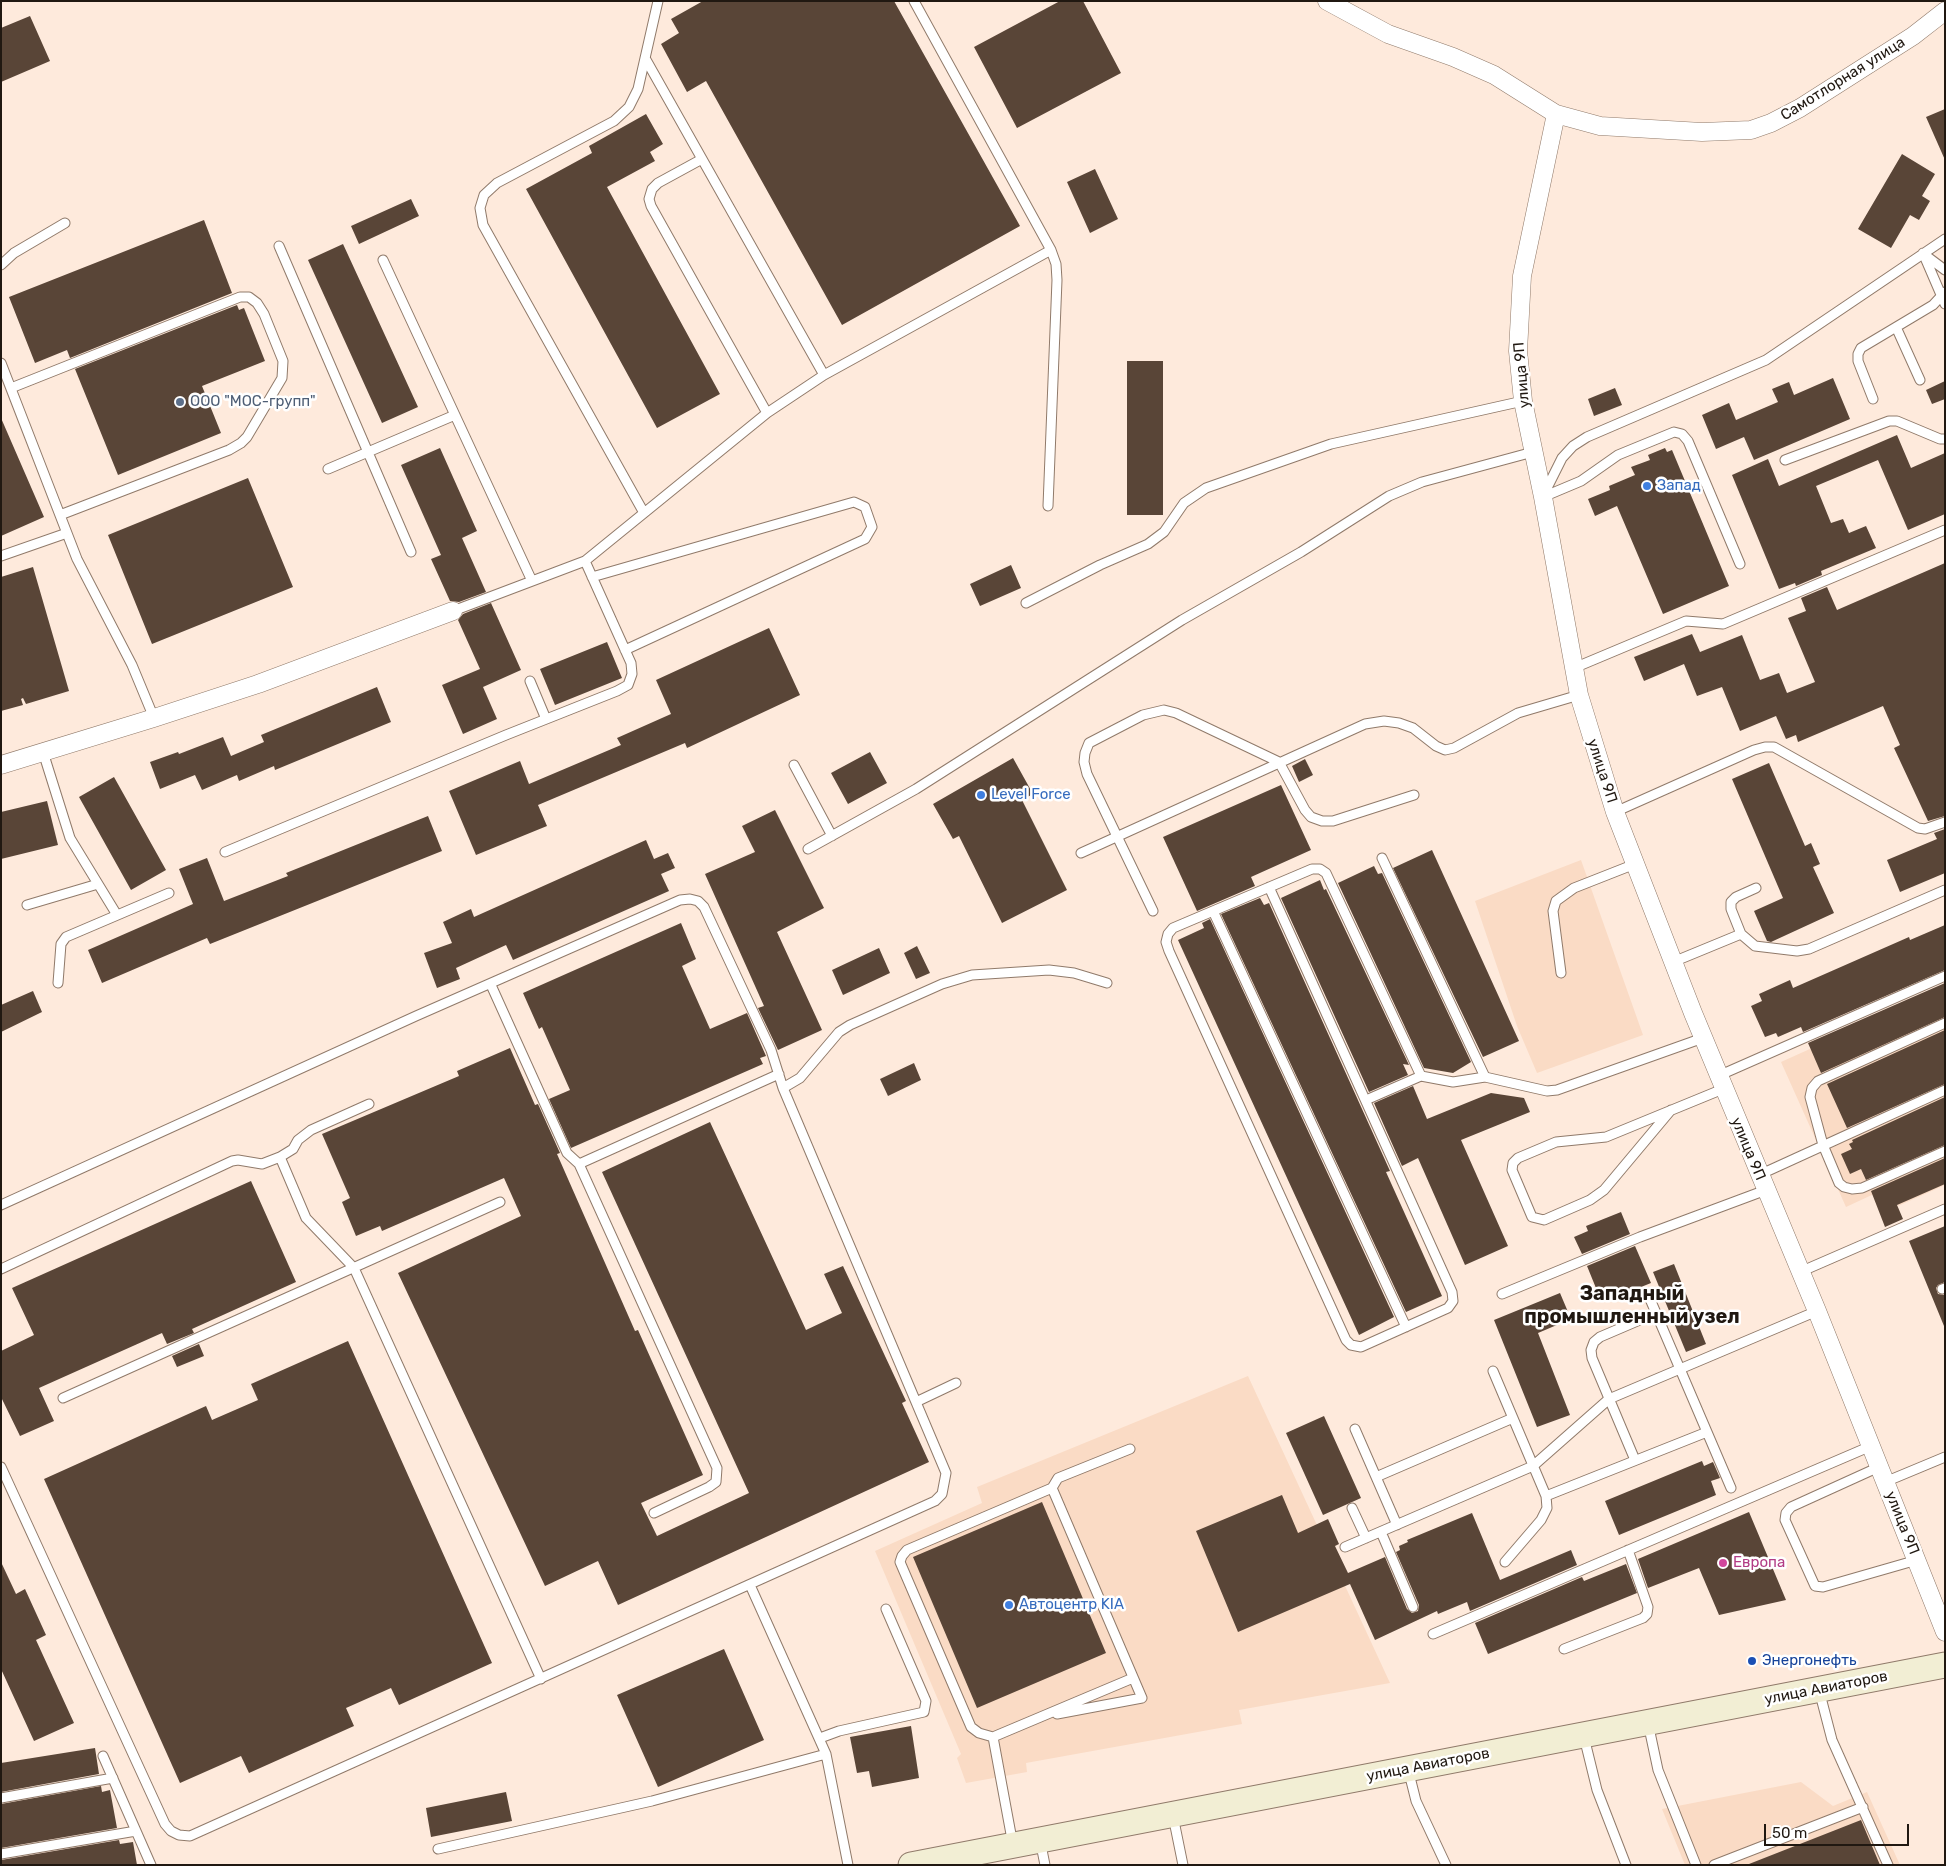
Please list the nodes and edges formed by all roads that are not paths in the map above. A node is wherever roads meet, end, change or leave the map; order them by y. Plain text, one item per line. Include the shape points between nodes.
1 (658, 1) edge
2 (914, 1) edge
3 (1328, 2) edge
4 (1945, 11) edge
5 (645, 58) junction
6 (1556, 114) junction
7 (702, 159) junction
8 (66, 223) dead end
9 (1945, 239) edge
10 (279, 246) dead end
11 (1051, 250) junction
12 (1923, 253) junction
13 (383, 260) dead end
14 (1, 265) edge
15 (1945, 270) edge
16 (1944, 298) edge
17 (1896, 327) junction
18 (1, 363) edge
19 (824, 375) junction
20 (1920, 380) dead end
21 (11, 388) junction
22 (1873, 399) dead end
23 (1522, 401) junction
24 (767, 413) junction
25 (455, 415) junction
26 (1945, 439) edge
27 (368, 452) junction
28 (1533, 452) junction
29 (1785, 460) dead end
30 (328, 469) dead end
31 (1544, 497) junction
32 (1048, 506) dead end
33 (644, 513) junction
34 (60, 515) junction
35 (1945, 530) edge
36 (67, 533) junction
37 (411, 552) dead end
38 (1, 556) edge
39 (585, 561) junction
40 (1740, 564) dead end
41 (592, 577) junction
42 (532, 581) junction
43 (1026, 603) dead end
44 (452, 611) joint
45 (625, 650) junction
46 (1574, 668) junction
47 (530, 681) dead end
48 (1579, 695) junction
49 (154, 718) junction
50 (546, 719) junction
51 (43, 752) junction
52 (1279, 762) junction
53 (1, 765) edge
54 (794, 765) dead end
55 (1414, 795) dead end
56 (1615, 812) junction
57 (1945, 822) edge
58 (832, 836) junction
59 (1117, 837) junction
60 (808, 849) dead end
61 (225, 852) dead end
62 (1081, 853) dead end
63 (1382, 858) dead end
64 (1635, 864) junction
65 (98, 884) junction
66 (1269, 887) junction
67 (1756, 888) dead end
68 (1945, 890) edge
69 (169, 893) dead end
70 (27, 905) dead end
71 (1153, 911) dead end
72 (1213, 911) junction
73 (117, 915) junction
74 (1741, 934) junction
75 (1673, 962) junction
76 (1561, 974) dead end
77 (1945, 976) edge
78 (58, 983) dead end
79 (1107, 983) dead end
80 (491, 985) junction
81 (1945, 1023) edge
82 (1702, 1038) junction
83 (779, 1074) junction
84 (1421, 1076) junction
85 (1485, 1077) junction
86 (1720, 1082) junction
87 (783, 1088) junction
88 (1945, 1090) edge
89 (1366, 1100) junction
90 (369, 1104) dead end
91 (1671, 1110) junction
92 (1822, 1146) junction
93 (1945, 1151) edge
94 (280, 1158) junction
95 (579, 1164) junction
96 (1762, 1183) junction
97 (500, 1202) dead end
98 (1, 1205) edge
99 (1945, 1209) edge
100 (354, 1268) junction
101 (1, 1269) edge
102 (1800, 1272) junction
103 (1502, 1294) dead end
104 (1650, 1299) dead end
105 (1817, 1311) junction
106 (1656, 1313) junction
107 (1406, 1327) junction
108 (1679, 1368) junction
109 (1493, 1371) dead end
110 (956, 1384) dead end
111 (63, 1398) dead end
112 (1609, 1399) junction
113 (916, 1402) junction
114 (1513, 1418) junction
115 (1355, 1428) dead end
116 (1707, 1432) junction
117 (1871, 1446) junction
118 (1130, 1449) dead end
119 (1945, 1457) edge
120 (1635, 1460) junction
121 (1533, 1466) junction
122 (1, 1467) edge
123 (1882, 1474) junction
124 (1376, 1477) junction
125 (1052, 1488) junction
126 (1731, 1488) dead end
127 (1546, 1496) junction
128 (1352, 1508) dead end
129 (654, 1512) dead end
130 (1397, 1525) junction
131 (1381, 1532) junction
132 (1366, 1538) junction
133 (1345, 1547) dead end
134 (1628, 1550) junction
135 (1917, 1560) junction
136 (1505, 1562) dead end
137 (750, 1585) junction
138 (1414, 1607) dead end
139 (886, 1609) dead end
140 (1945, 1632) edge
141 (1433, 1634) dead end
142 (1564, 1649) dead end
143 (1945, 1665) edge
144 (1133, 1678) junction
145 (541, 1679) junction
146 (1819, 1690) junction
147 (1037, 1718) junction
148 (1648, 1723) junction
149 (1583, 1735) junction
150 (993, 1737) junction
151 (820, 1738) junction
152 (826, 1754) junction
153 (103, 1756) dead end
154 (1408, 1769) junction
155 (112, 1778) junction
156 (1, 1798) edge
157 (1863, 1807) junction
158 (1173, 1814) junction
159 (136, 1831) junction
160 (1040, 1840) junction
161 (1013, 1845) junction
162 (438, 1849) dead end
163 (1, 1854) edge
164 (151, 1865) edge
165 (848, 1865) edge
166 (911, 1865) edge
167 (1044, 1865) edge
168 (1183, 1865) edge
169 (1446, 1865) edge
170 (1626, 1865) edge
171 (1696, 1865) edge
172 (1714, 1865) edge
173 (1888, 1865) edge

1 - 5 lane
2 - 11 lane
3 - 6 street via 1388,34 1494,75
4 - 6 street, Самотлорная улица via 1914,36 1800,108 1751,130 1702,132 1600,126
5 - 7 lane
5 - 33 lane via 638,90 629,107 614,121 497,183 484,195 480,208 483,224
6 - 23 street, улица 9П via 1522,276 1518,351
7 - 19 lane
7 - 24 lane via 658,183 649,199
8 - 14 lane via 14,253
9 - 12 lane
10 - 27 lane
11 - 19 lane
11 - 32 lane via 1057,280
12 - 15 lane
12 - 16 lane
12 - 31 lane via 1766,360 1587,437 1573,446 1553,472
13 - 25 lane
16 - 17 lane
17 - 20 lane
17 - 22 lane via 1861,348 1858,354
18 - 21 lane
19 - 24 lane
21 - 34 lane
21 - 34 lane via 240,296 249,297 257,303 283,360 282,378 241,443
23 - 28 street, улица 9П
23 - 43 lane via 1331,444 1206,488 1184,503 1164,532 1148,544
24 - 33 lane
25 - 27 lane
25 - 42 lane
26 - 29 lane via 1897,420 1889,421
27 - 30 lane
27 - 37 lane
28 - 31 street, улица 9П
28 - 58 lane via 1422,482 1389,496 1301,552 1182,620 916,789
31 - 40 lane via 1581,481 1618,455 1674,432 1682,434 1688,441
31 - 46 street, улица 9П
33 - 39 lane
34 - 36 lane
35 - 46 lane via 1722,624 1686,620
36 - 38 lane
36 - 49 lane via 77,559 132,665
39 - 41 lane
39 - 42 lane
41 - 45 lane
41 - 45 lane via 854,502 865,507 872,527 865,538
42 - 44 lane
44 - 49 street via 258,684
45 - 50 lane via 632,674 628,685
46 - 48 street, улица 9П
47 - 50 lane
48 - 52 lane via 1518,713 1454,748 1445,750 1413,728 1384,721 1347,730
48 - 56 street, улица 9П
49 - 51 street
50 - 61 lane
51 - 53 street
51 - 65 lane via 70,838
52 - 55 lane via 1304,810 1322,820 1333,821
52 - 59 lane
52 - 59 lane via 1176,713 1164,710 1144,715 1089,743 1085,753 1087,774
54 - 58 lane
56 - 57 lane via 1765,747 1774,747 1918,828 1935,827
56 - 64 street, улица 9П
58 - 60 lane
59 - 62 lane
59 - 71 lane
63 - 85 lane
64 - 75 street, улица 9П
64 - 76 lane via 1574,888 1556,901 1553,911
65 - 70 lane
65 - 73 lane
66 - 72 lane
66 - 84 lane via 1312,869 1326,873
66 - 89 lane
67 - 74 lane via 1731,902
68 - 74 lane via 1809,949 1761,948
69 - 73 lane
72 - 107 lane
72 - 107 lane via 1173,928 1166,942 1346,1340 1361,1347
73 - 78 lane via 66,937 61,944
74 - 75 lane
75 - 82 street, улица 9П
77 - 86 lane
79 - 87 lane via 1074,973 1049,970 972,975 942,984 839,1032 800,1078
80 - 83 lane via 680,900 698,901 771,1050
80 - 95 lane via 566,1153
80 - 98 lane
81 - 92 lane via 1818,1081 1810,1097
82 - 85 lane via 1557,1090 1547,1091
82 - 86 street, улица 9П
83 - 87 lane
83 - 95 lane
84 - 85 lane via 1453,1082
84 - 89 lane
86 - 91 lane
86 - 96 street, улица 9П
87 - 113 lane
88 - 92 lane
89 - 107 lane via 1452,1292 1453,1301 1448,1308
90 - 94 lane via 311,1130
91 - 91 lane via 1606,1137 1556,1142 1518,1158 1512,1170 1532,1217 1544,1220 1590,1200 1604,1190
92 - 93 lane via 1839,1183 1852,1189 1862,1188
92 - 96 lane
94 - 100 lane via 306,1218
94 - 101 lane via 262,1164 232,1161
95 - 129 lane via 717,1468 716,1482 710,1487
96 - 102 street, улица 9П
96 - 103 lane
97 - 100 lane
99 - 102 lane
100 - 111 lane
100 - 145 lane
102 - 105 street, улица 9П
104 - 106 lane
105 - 108 lane
105 - 117 street, улица 9П
106 - 108 lane
106 - 112 lane via 1594,1342 1592,1358
108 - 112 lane
108 - 116 lane
109 - 114 lane
110 - 113 lane
112 - 120 lane
112 - 121 lane
113 - 137 lane via 946,1473 942,1494 935,1501
114 - 121 lane
114 - 124 lane
115 - 124 lane
116 - 120 lane
116 - 126 lane
117 - 123 street, улица 9П
117 - 134 lane
118 - 125 lane via 1058,1478
119 - 123 lane
120 - 127 lane
121 - 127 lane
121 - 130 lane
122 - 145 lane via 171,1832 190,1836
123 - 135 street, улица 9П
123 - 135 lane via 1791,1507 1785,1520 1815,1586 1824,1587
124 - 130 lane
125 - 144 lane
125 - 150 lane via 907,1550 902,1556 902,1570 971,1727
127 - 136 lane via 1547,1508 1542,1520
128 - 132 lane
130 - 131 lane
131 - 132 lane
131 - 138 lane
132 - 133 lane
134 - 141 lane
134 - 142 lane via 1648,1607 1647,1614
135 - 140 street, улица 9П
137 - 145 lane
137 - 151 lane
139 - 151 lane via 926,1701 924,1712
143 - 146 main road, улица Авиаторов
144 - 147 lane
144 - 147 lane via 1142,1698
146 - 148 main road, улица Авиаторов
146 - 157 lane via 1829,1731
147 - 150 lane
148 - 149 main road, улица Авиаторов
148 - 171 lane via 1660,1776
149 - 154 main road, улица Авиаторов
149 - 170 lane via 1597,1790
150 - 161 lane
151 - 152 lane
152 - 162 lane via 652,1802
152 - 165 lane
153 - 155 lane
154 - 158 main road, улица Авиаторов
154 - 169 lane via 1416,1801
155 - 156 lane
155 - 159 lane
157 - 172 lane
157 - 173 lane
158 - 160 main road, улица Авиаторов
158 - 168 lane
159 - 163 lane
159 - 164 lane
160 - 161 main road, улица Авиаторов
160 - 167 lane
161 - 166 main road, улица Авиаторов

